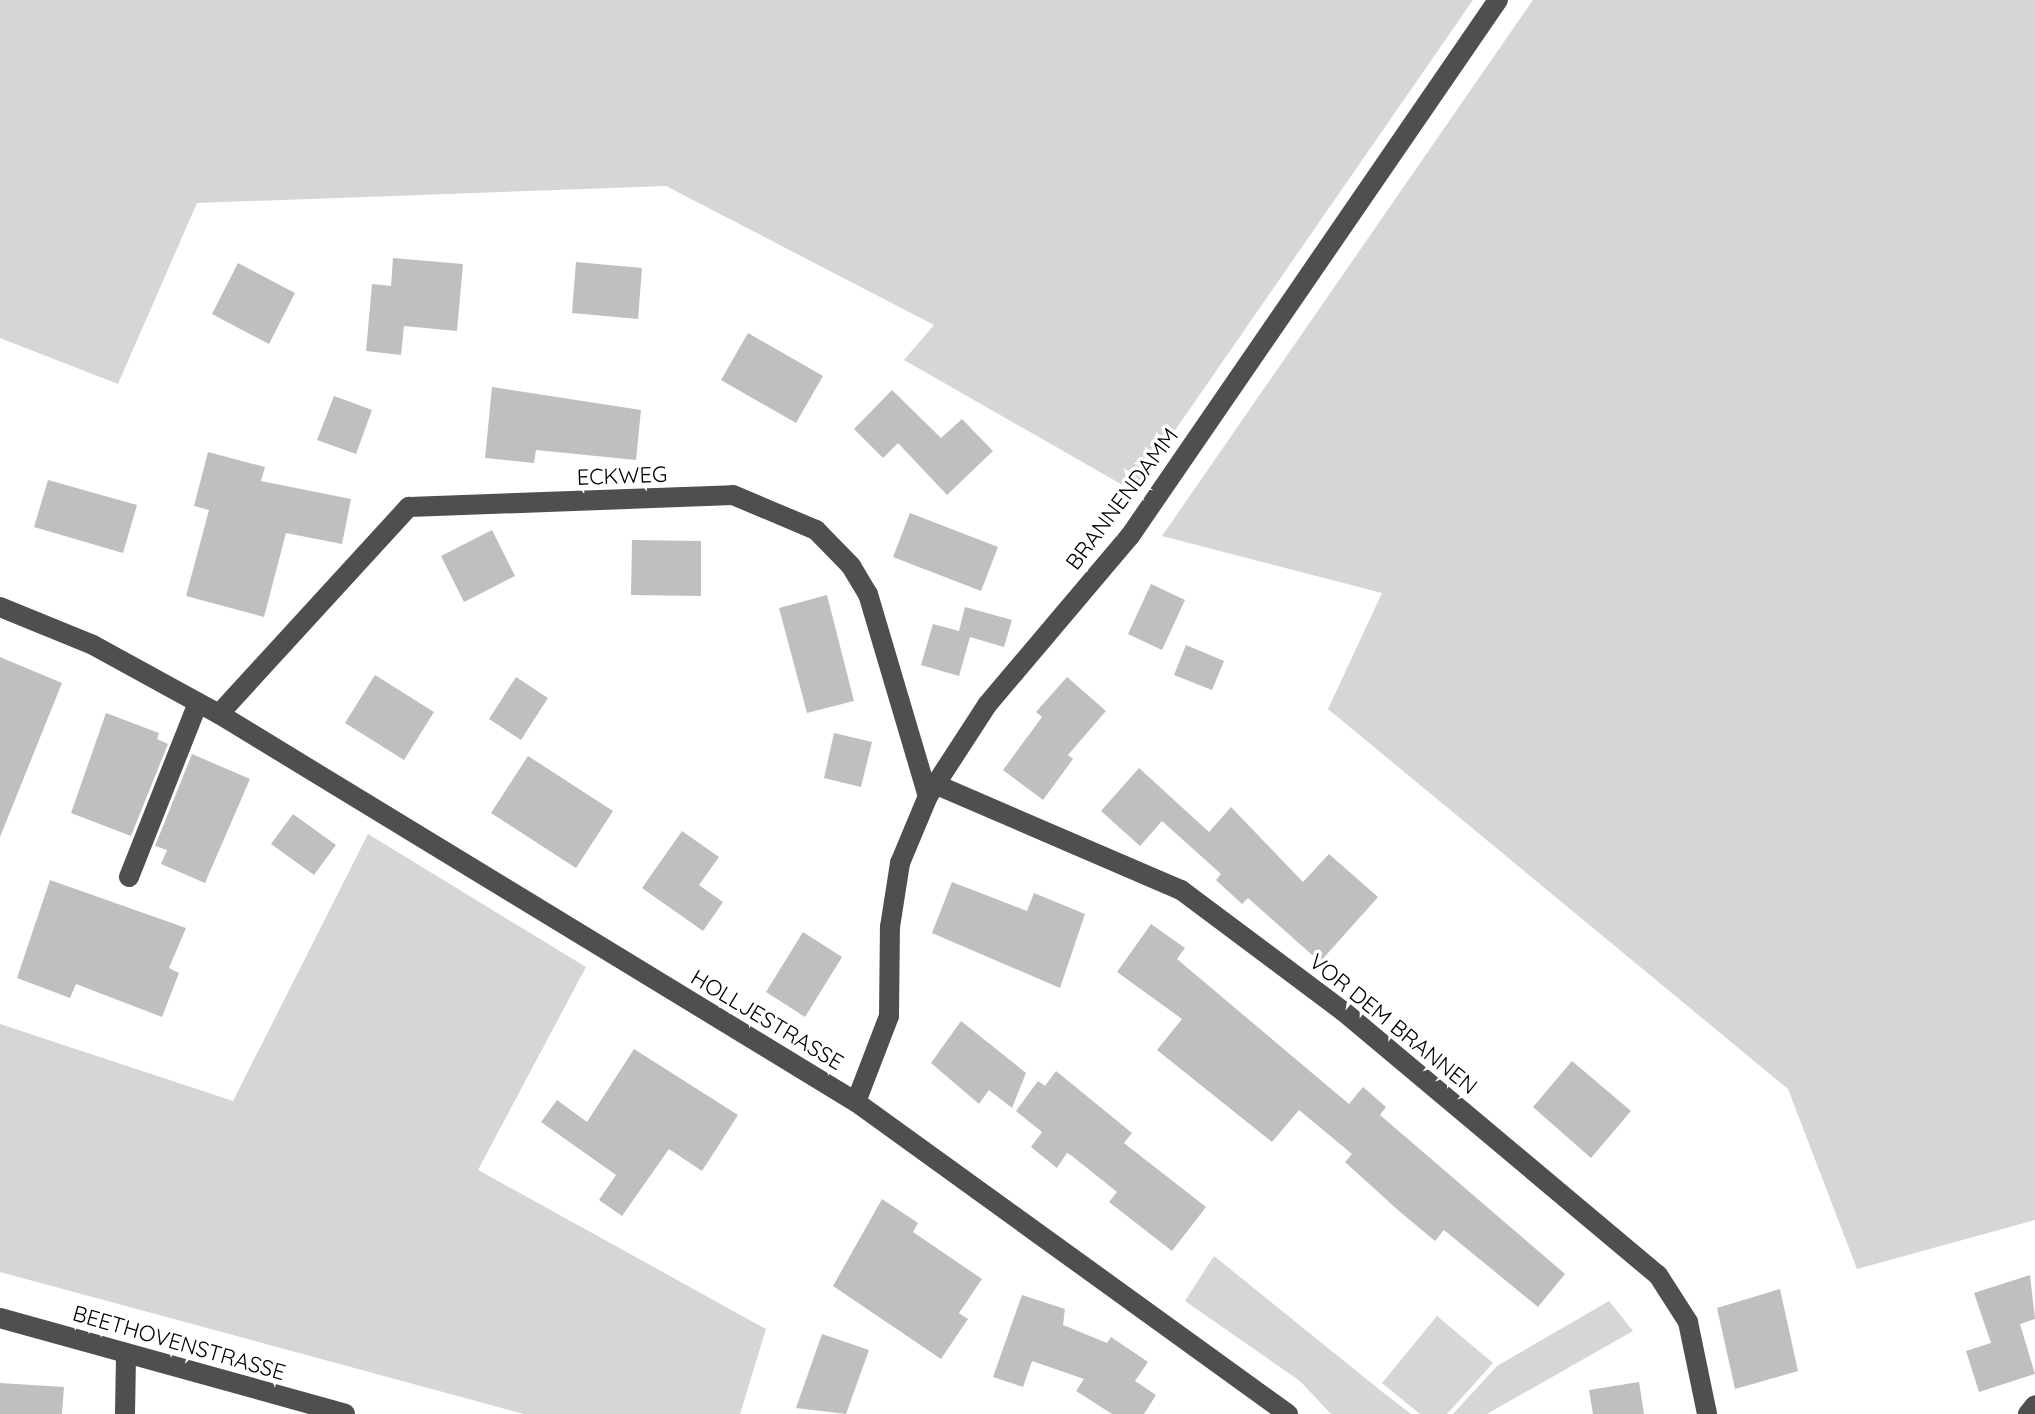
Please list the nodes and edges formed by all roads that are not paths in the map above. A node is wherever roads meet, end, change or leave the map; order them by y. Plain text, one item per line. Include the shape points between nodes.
1 (1498, 0) edge
2 (0, 607) edge
3 (198, 703) junction
4 (219, 714) junction
5 (933, 790) junction
6 (129, 877) dead end
7 (856, 1102) junction
8 (0, 1318) edge
9 (126, 1355) junction
10 (2035, 1405) edge
11 (125, 1414) edge
12 (345, 1414) edge
13 (1288, 1414) edge
14 (1707, 1414) edge
15 (2028, 1414) edge

1 - 5 street, BRANNENDAMM via 1130,536 987,705
2 - 3 street, HOLLJESTRASSE via 93,645
3 - 4 street, HOLLJESTRASSE
3 - 6 street
4 - 5 street, ECKWEG via 409,507 733,495 816,530 851,566 868,594
4 - 7 street, HOLLJESTRASSE
5 - 7 street, BRANNENDAMM via 900,863 890,927 889,1016
5 - 14 street, VOR DEM BRANNEN via 1181,890 1343,1011 1658,1275 1688,1322
7 - 13 street, HOLLJESTRASSE
8 - 9 street, BEETHOVENSTRASSE
9 - 11 street
9 - 12 street, BEETHOVENSTRASSE
10 - 15 street

